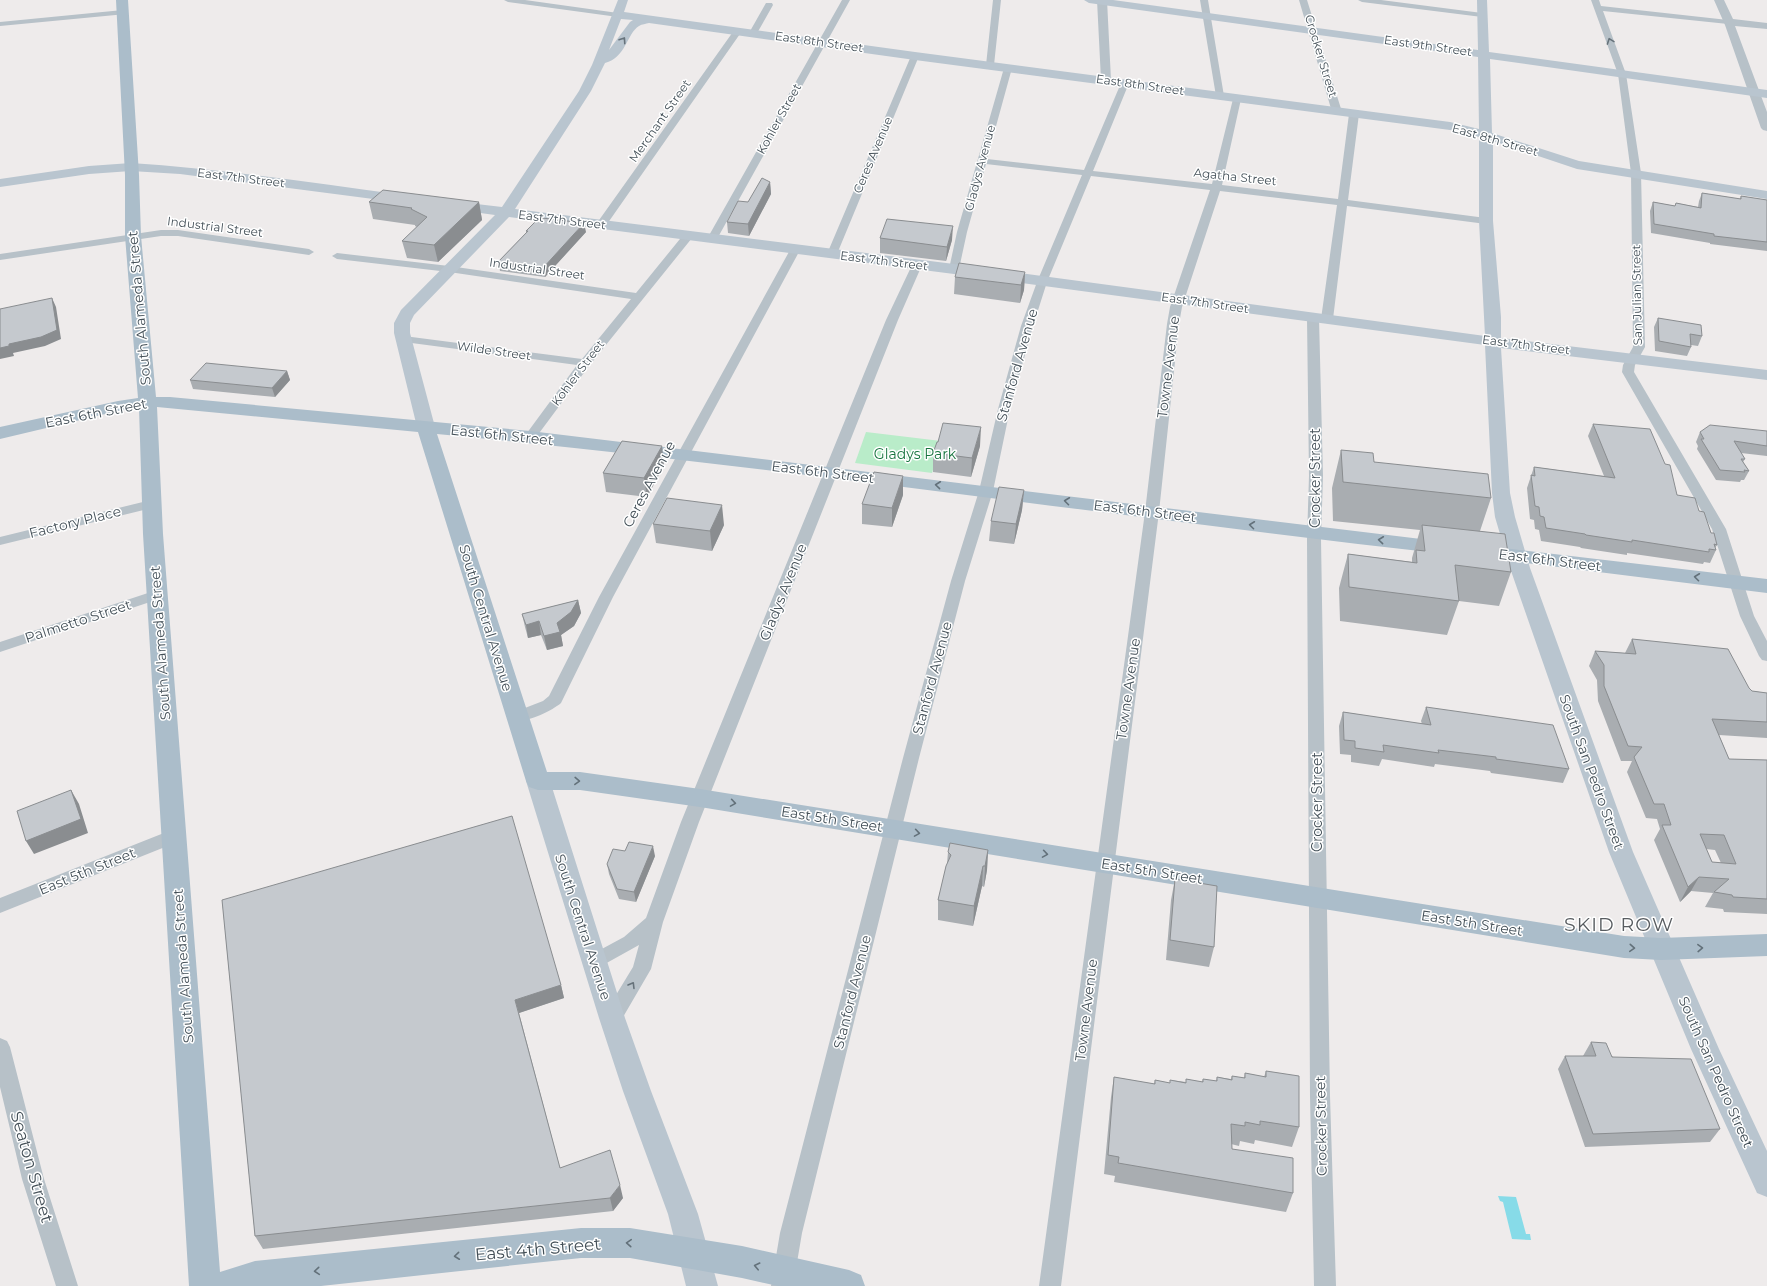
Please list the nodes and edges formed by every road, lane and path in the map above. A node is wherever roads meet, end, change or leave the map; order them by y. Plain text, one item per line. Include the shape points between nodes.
1 (508, 0) edge
2 (623, 0) edge
3 (846, 0) edge
4 (997, 0) edge
5 (1089, 0) edge
6 (1204, 0) edge
7 (1303, 0) edge
8 (1362, 0) edge
9 (1482, 0) edge
10 (1595, 0) edge
11 (1719, 0) edge
12 (1103, 1) edge
13 (770, 5) dead end
14 (122, 6) edge
15 (1598, 8) junction
16 (618, 14) junction
17 (1482, 15) junction
18 (1207, 16) junction
19 (648, 19) junction
20 (1728, 22) junction
21 (0, 24) edge
22 (1767, 26) edge
23 (738, 31) junction
24 (1314, 31) junction
25 (753, 33) junction
26 (822, 43) junction
27 (1484, 54) junction
28 (915, 56) junction
29 (598, 64) junction
30 (990, 65) junction
31 (1008, 68) junction
32 (1622, 74) junction
33 (1106, 80) junction
34 (1125, 83) junction
35 (1754, 92) junction
36 (1767, 94) edge
37 (1220, 96) junction
38 (1237, 99) junction
39 (1337, 112) junction
40 (1354, 114) junction
41 (1767, 128) edge
42 (1486, 135) junction
43 (1499, 157) junction
44 (982, 161) junction
45 (1577, 165) junction
46 (131, 167) junction
47 (1088, 173) junction
48 (1636, 173) junction
49 (0, 182) edge
50 (1216, 188) junction
51 (1767, 195) edge
52 (416, 200) edge
53 (1341, 202) junction
54 (440, 203) edge
55 (506, 212) junction
56 (1486, 221) junction
57 (601, 225) junction
58 (133, 236) junction
59 (688, 236) junction
60 (712, 239) junction
61 (795, 250) junction
62 (309, 252) dead end
63 (832, 254) junction
64 (338, 256) dead end
65 (0, 257) edge
66 (917, 265) junction
67 (449, 269) junction
68 (954, 269) junction
69 (1042, 282) junction
70 (638, 297) junction
71 (1179, 300) junction
72 (1320, 319) junction
73 (404, 339) junction
74 (1493, 341) junction
75 (1633, 358) junction
76 (585, 363) junction
77 (1767, 375) edge
78 (147, 402) junction
79 (426, 427) junction
80 (0, 433) edge
81 (530, 438) junction
82 (682, 456) junction
83 (831, 473) junction
84 (986, 490) junction
85 (151, 504) junction
86 (1152, 512) junction
87 (1314, 533) junction
88 (0, 541) edge
89 (1516, 555) junction
90 (1736, 582) junction
91 (1767, 586) edge
92 (157, 595) junction
93 (0, 647) edge
94 (1767, 656) edge
95 (518, 717) junction
96 (538, 781) junction
97 (700, 798) junction
98 (892, 829) junction
99 (174, 836) junction
100 (1105, 864) junction
101 (1318, 898) junction
102 (0, 906) edge
103 (654, 922) junction
104 (1767, 945) edge
105 (1661, 949) junction
106 (594, 962) junction
107 (612, 1018) junction
108 (0, 1046) edge
109 (1765, 1174) edge
110 (693, 1255) junction
111 (784, 1279) edge
112 (67, 1286) edge
113 (205, 1286) edge
114 (225, 1286) edge
115 (702, 1286) edge
116 (850, 1286) edge
117 (1050, 1286) edge
118 (1325, 1286) edge

1 - 16 street, East 8th Street
2 - 16 main road, South Central Avenue
3 - 26 street, Kohler Street
4 - 30 street
5 - 12 main road, East 9th Street
6 - 18 street
7 - 24 street, Crocker Street
8 - 17 street
9 - 17 main road
10 - 15 street, San Julian Street
11 - 20 street
12 - 18 main road, East 9th Street
12 - 33 street
13 - 25 street
14 - 21 street
14 - 46 main road, South Alameda Street
15 - 20 street
32 -> 15 street, San Julian Street
16 - 19 main road, East 8th Street
16 - 29 main road, South Central Avenue
17 - 27 main road
18 - 24 main road, East 9th Street
18 - 37 street
19 - 23 main road, East 8th Street
29 -> 19 main road via 616,51 634,24
20 - 22 street
20 - 35 street
23 - 25 main road, East 8th Street
23 - 57 street, Merchant Street
24 - 27 main road, East 9th Street
24 - 39 street, Crocker Street
25 - 26 main road, East 8th Street
26 - 28 main road, East 8th Street
26 - 60 street, Kohler Street
27 - 32 main road, East 9th Street
27 - 42 main road
28 - 30 main road, East 8th Street
28 - 63 street, Ceres Avenue
29 - 55 main road, South Central Avenue via 585,91
30 - 31 main road, East 8th Street
31 - 33 main road, East 8th Street
31 - 44 street, Gladys Avenue
32 - 35 main road, East 9th Street
32 - 48 street, San Julian Street
33 - 34 main road, East 8th Street
34 - 37 main road, East 8th Street
34 - 47 street, Stanford Avenue
35 - 36 main road, East 9th Street
35 - 41 street
37 - 38 main road, East 8th Street
38 - 39 main road, East 8th Street
38 - 50 street, Towne Avenue
39 - 40 main road, East 8th Street
40 - 42 main road, East 8th Street via 1450,126
40 - 53 street, Crocker Street
42 - 43 main road
42 - 45 main road, East 8th Street
43 - 45 main road
43 - 56 main road
44 - 47 street, Agatha Street
44 - 68 street, Gladys Avenue
45 - 48 main road, East 8th Street
46 - 49 main road, East 7th Street
46 - 52 main road, East 7th Street via 180,170
46 - 58 main road, South Alameda Street
47 - 50 street, Agatha Street
47 - 69 street, Stanford Avenue
48 - 51 main road, East 8th Street
48 - 75 street, San Julian Street via 1639,347
50 - 53 street, Agatha Street
50 - 71 street, Towne Avenue
53 - 56 street, Agatha Street
53 - 72 street, Crocker Street
54 - 55 main road, East 7th Street
55 - 57 main road, East 7th Street
55 - 67 main road, South Central Avenue
56 - 74 main road, South San Pedro Street
57 - 59 main road, East 7th Street
58 - 62 street, Industrial Street via 178,233
58 - 65 street, Industrial Street
58 - 78 main road, South Alameda Street
59 - 60 main road, East 7th Street
59 - 70 street, Kohler Street
60 - 61 main road, East 7th Street
61 - 63 main road, East 7th Street
61 - 82 street, Ceres Avenue
63 - 66 main road, East 7th Street
64 - 67 street, Industrial Street
66 - 68 main road, East 7th Street
66 - 83 street, Gladys Avenue via 892,320
67 - 70 street, Industrial Street
67 - 73 main road, South Central Avenue via 408,313 402,324
68 - 69 main road, East 7th Street
69 - 71 main road, East 7th Street
69 - 84 street, Stanford Avenue via 1004,408
70 - 76 street, Kohler Street
71 - 72 main road, East 7th Street
71 - 86 street, Towne Avenue via 1167,368
72 - 74 main road, East 7th Street
72 - 87 street, Crocker Street
73 - 76 street, Wilde Street
73 - 79 main road, South Central Avenue
74 - 75 main road, East 7th Street
74 - 89 main road, South San Pedro Street via 1501,493
75 - 77 main road, East 7th Street
75 - 90 street, San Julian Street via 1628,372 1719,529
76 - 81 street, Kohler Street
78 - 79 main road, East 6th Street
78 - 80 main road, East 6th Street via 118,406
78 - 85 main road, South Alameda Street
79 - 81 main road, East 6th Street
79 - 95 main road, South Central Avenue
81 - 82 main road, East 6th Street
82 - 83 main road, East 6th Street
82 - 95 street, Ceres Avenue via 606,597 555,699 549,705
84 -> 83 main road, East 6th Street
83 - 97 street, Gladys Avenue
86 -> 84 main road, East 6th Street
84 - 98 street, Stanford Avenue via 958,581
85 - 88 street, Factory Place
85 - 92 main road, South Alameda Street
87 -> 86 main road, East 6th Street
86 - 100 street, Towne Avenue
89 -> 87 main road, East 6th Street
87 - 101 street, Crocker Street
90 -> 89 main road, East 6th Street
89 - 105 main road, South San Pedro Street via 1621,852
90 - 91 main road, East 6th Street
90 - 94 street, San Julian Street via 1749,621
92 - 93 street, Palmetto Street
92 - 99 main road, South Alameda Street
95 - 96 main road, South Central Avenue
96 -> 97 main road, East 5th Street via 580,781
96 - 106 main road, South Central Avenue
97 -> 98 main road, East 5th Street
97 - 103 street, Gladys Avenue
98 -> 100 main road, East 5th Street
98 - 111 street, Stanford Avenue via 791,1233
99 - 102 street, East 5th Street
99 - 113 main road, South Alameda Street
100 - 101 main road, East 5th Street
100 - 117 street, Towne Avenue
101 -> 105 main road, East 5th Street via 1603,944
101 - 118 street, Crocker Street
103 - 106 street, Gladys Avenue via 630,942
107 -> 103 street, Gladys Avenue via 642,969
105 -> 104 main road, East 5th Street
105 - 109 main road, South San Pedro Street via 1708,1056
106 - 107 main road, South Central Avenue
107 - 110 main road, South Central Avenue via 684,1214
108 - 112 street, Seaton Street via 33,1179
111 -> 110 main road, East 4th Street via 742,1262
110 -> 114 main road, East 4th Street via 630,1243 582,1243 255,1277
110 - 115 main road, South Central Avenue
111 - 116 main road, East 4th Street

